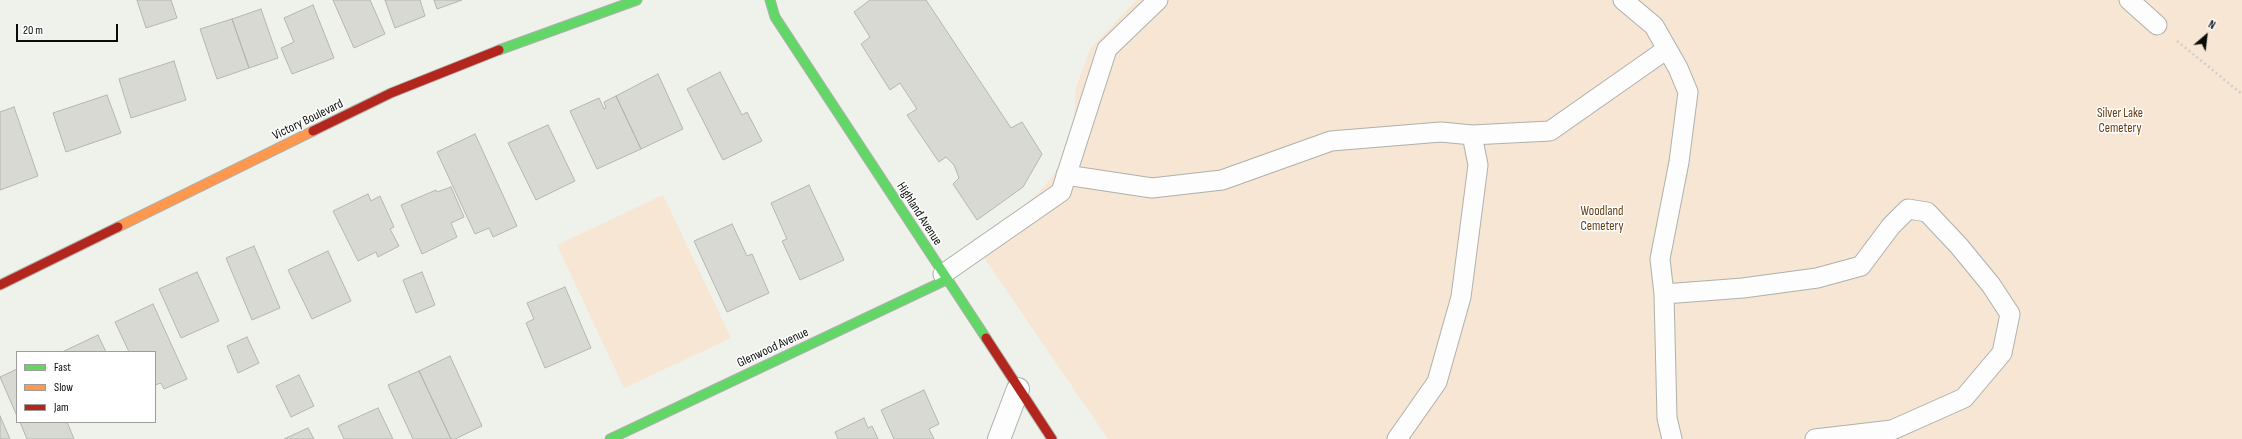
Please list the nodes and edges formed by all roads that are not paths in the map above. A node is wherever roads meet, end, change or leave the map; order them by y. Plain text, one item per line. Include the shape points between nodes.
1 (637, 0) edge
2 (770, 0) edge
3 (1158, 0) edge
4 (1623, 0) edge
5 (2129, 0) edge
6 (2157, 25) road end
7 (1667, 49) junction
8 (1472, 135) junction
9 (1066, 175) junction
10 (944, 277) junction
11 (0, 285) edge
12 (1664, 294) junction
13 (1018, 389) junction
14 (610, 439) edge
15 (999, 439) edge
16 (1052, 439) edge
17 (1397, 439) edge
18 (1672, 439) edge
19 (1815, 439) edge

1 - 11 street, Victory Boulevard via 391,93
2 - 10 street, Highland Avenue via 775,17
3 - 9 lane via 1107,49
4 - 7 lane via 1654,26
5 - 6 lane
7 - 8 lane via 1550,131
7 - 12 lane via 1688,92 1679,162 1660,259
8 - 9 lane via 1441,132 1331,141 1222,180 1152,188
8 - 17 lane via 1478,165 1462,297 1437,382
9 - 10 lane via 1061,192
10 - 13 street, Highland Avenue
10 - 14 street, Glenwood Avenue
12 - 18 lane via 1667,418
12 - 19 lane via 1743,288 1809,279 1861,266 1891,226 1908,209 1927,212 1991,285 2010,314 2002,353 1964,398 1892,430
13 - 15 street
13 - 16 street, Highland Avenue

